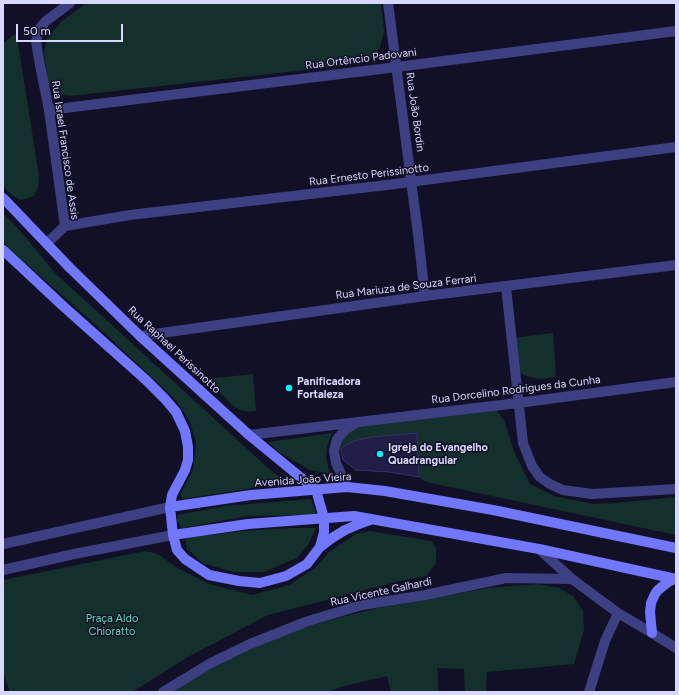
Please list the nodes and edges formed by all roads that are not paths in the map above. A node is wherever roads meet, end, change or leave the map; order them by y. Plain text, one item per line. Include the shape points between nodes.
1 (70, 3) edge
2 (388, 3) edge
3 (676, 31) edge
4 (397, 67) junction
5 (49, 110) junction
6 (676, 147) edge
7 (412, 182) junction
8 (3, 198) edge
9 (65, 226) junction
10 (47, 243) junction
11 (3, 250) edge
12 (676, 265) edge
13 (506, 287) junction
14 (425, 296) junction
15 (140, 336) junction
16 (676, 382) edge
17 (518, 403) junction
18 (360, 422) junction
19 (249, 435) junction
20 (347, 488) junction
21 (676, 489) edge
22 (316, 490) junction
23 (170, 507) junction
24 (324, 518) junction
25 (373, 519) junction
26 (173, 535) junction
27 (3, 544) edge
28 (320, 548) junction
29 (676, 548) edge
30 (539, 549) junction
31 (3, 570) edge
32 (572, 579) junction
33 (676, 579) edge
34 (618, 613) junction
35 (652, 632) junction
36 (676, 648) edge
37 (163, 692) edge
38 (589, 692) edge

1 - 5 street, Rua Israel Francisco de Assis via 46,20 39,29 36,41
2 - 4 street, Rua João Bordin
3 - 4 street, Rua Ortêncio Padovani
4 - 5 street, Rua Ortêncio Padovani
4 - 7 street, Rua João Bordin
5 - 9 street, Rua Israel Francisco de Assis
6 - 7 street, Rua Ernesto Perissinotto
7 - 9 street, Rua Ernesto Perissinotto via 130,215
7 - 14 street, Rua João Bordin
8 - 10 main road, Rua Raphael Perissinotto
9 - 10 street, Rua Israel Francisco de Assis
10 - 15 main road, Rua Raphael Perissinotto
11 - 23 main road via 160,394 176,412 186,431 188,460 172,494
12 - 13 street, Rua Mariuza de Souza Ferrari
13 - 14 street, Rua Mariuza de Souza Ferrari
13 - 17 street
14 - 15 street, Rua Mariuza de Souza Ferrari
15 - 19 main road, Rua Raphael Perissinotto
16 - 17 street, Rua Dorcelino Rodrigues da Cunha
17 - 18 street, Rua Dorcelino Rodrigues da Cunha
17 - 21 street via 523,443 532,466 550,484 563,490 592,494
18 - 19 street, Rua Dorcelino Rodrigues da Cunha
18 - 20 street, Rua Dorcelino Rodrigues da Cunha via 341,433 334,451 336,463
19 - 22 main road, Rua Raphael Perissinotto
20 - 22 main road, Avenida João Vieira
20 - 29 main road, Avenida João Vieira via 385,491 470,506
22 - 23 main road, Avenida João Vieira via 251,495
22 - 24 main road
23 - 26 main road
23 - 27 street, Avenida João Vieira
24 - 25 main road via 354,516
24 - 26 main road via 248,524
24 - 28 main road
25 - 28 main road via 345,530
25 - 30 main road
26 - 28 main road via 177,550 185,559 209,575 260,583 286,576 307,564
26 - 31 street
30 - 32 street
30 - 33 main road
32 - 34 street
32 - 37 street, Rua Vicente Galhardi via 506,578 349,609 308,621 250,644 209,664
33 - 35 main road via 668,582 655,594 650,612
34 - 35 street
34 - 38 street via 605,641
35 - 36 street

